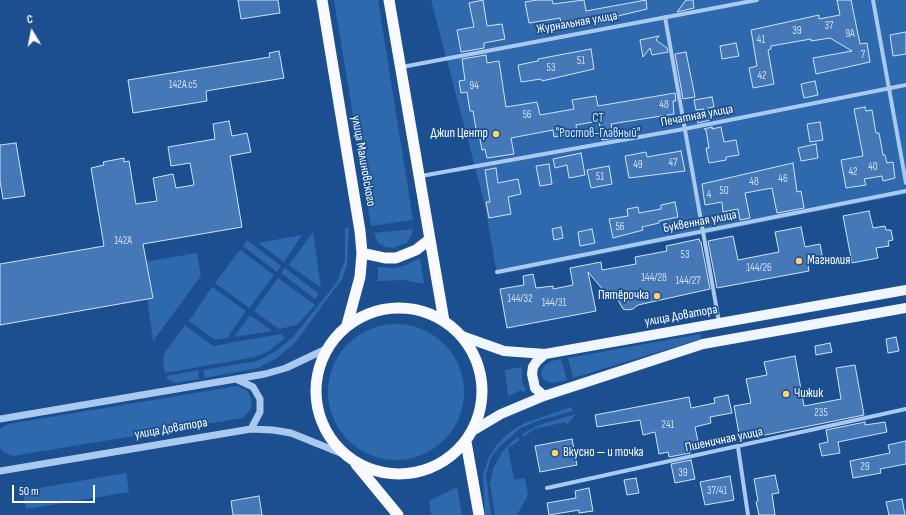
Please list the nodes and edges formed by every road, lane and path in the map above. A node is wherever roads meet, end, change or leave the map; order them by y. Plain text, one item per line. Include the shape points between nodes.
1 (322, 0) edge
2 (389, 0) edge
3 (757, 0) edge
4 (873, 0) edge
5 (665, 18) junction
6 (401, 67) junction
7 (906, 85) edge
8 (889, 88) junction
9 (684, 129) junction
10 (420, 176) junction
11 (906, 183) edge
12 (906, 191) edge
13 (702, 232) junction
14 (430, 239) junction
15 (362, 253) junction
16 (497, 272) dead end
17 (906, 290) edge
18 (906, 308) edge
19 (444, 321) junction
20 (719, 322) junction
21 (347, 325) junction
22 (462, 336) junction
23 (326, 349) junction
24 (546, 354) junction
25 (236, 379) junction
26 (544, 396) junction
27 (906, 409) edge
28 (0, 419) edge
29 (251, 429) junction
30 (474, 430) junction
31 (466, 442) junction
32 (738, 447) junction
33 (343, 454) junction
34 (355, 464) junction
35 (0, 466) edge
36 (8, 470) junction
37 (0, 471) edge
38 (547, 488) dead end
39 (398, 515) edge
40 (479, 515) edge
41 (748, 515) edge

1 - 15 highway, улица Малиновского
2 - 6 highway
3 - 5 street, Журнальная улица
4 - 8 street
5 - 6 street, Журнальная улица
5 - 9 street
6 - 10 highway
7 - 8 street, Печатная улица
8 - 9 street, Печатная улица
8 - 11 street
9 - 10 street, Печатная улица
9 - 13 street
10 - 14 highway
12 - 13 street, Буквенная улица
13 - 16 street, Буквенная улица
13 - 20 street
14 - 15 highway via 416,250 396,258
14 - 19 highway
15 - 21 highway, улица Малиновского via 360,277
17 - 20 main road, улица Доватора
18 - 26 main road via 716,341
19 - 21 highway via 412,309 395,308 361,317
19 - 22 highway
20 - 24 main road, улица Доватора
21 - 23 highway
22 - 24 main road, улица Доватора via 504,351
22 - 30 highway via 474,355 482,379 480,413
23 - 25 street via 286,368
23 - 33 highway via 318,369 315,404 324,431
24 - 26 main road via 537,361 532,374 535,388
25 - 28 street
25 - 29 street via 253,387 260,399 260,412
26 - 30 main road via 501,414
27 - 32 street, Пшеничная улица
29 - 33 street, улица Доватора via 291,433
29 - 36 street, улица Доватора
30 - 31 highway
31 - 34 highway via 452,457 425,472 390,475
31 - 40 highway
32 - 38 street, Пшеничная улица
32 - 41 street
33 - 34 highway
34 - 39 highway
35 - 36 street
36 - 37 street, улица Доватора

